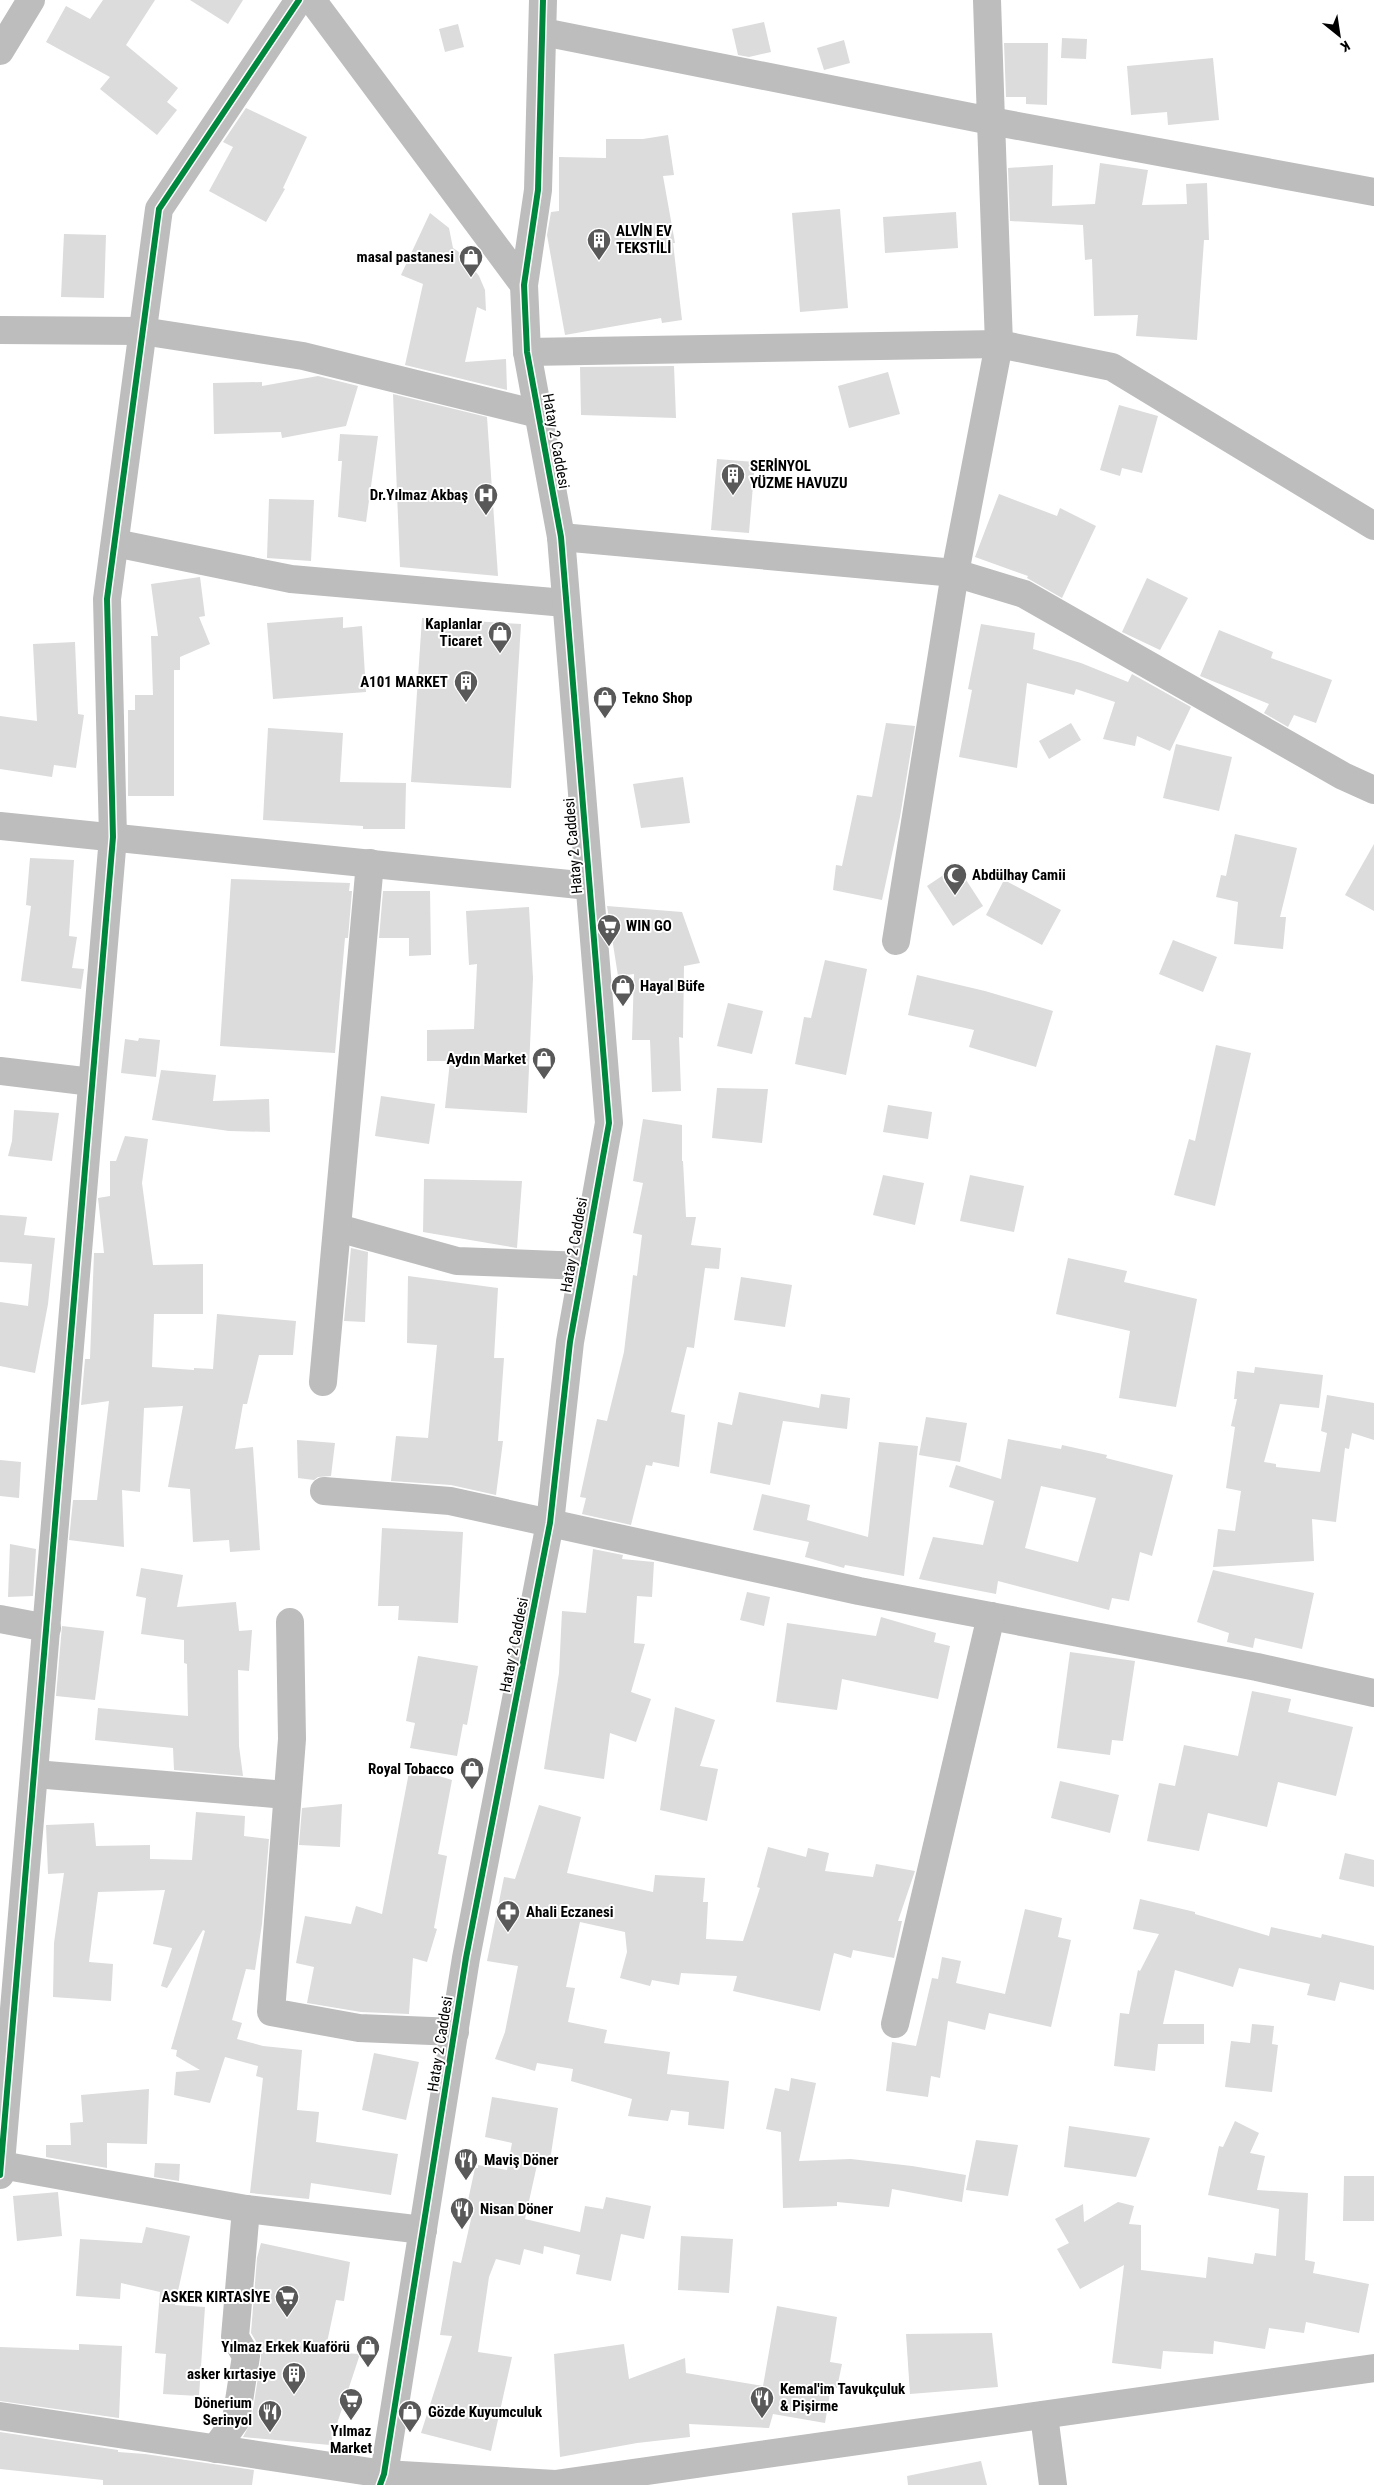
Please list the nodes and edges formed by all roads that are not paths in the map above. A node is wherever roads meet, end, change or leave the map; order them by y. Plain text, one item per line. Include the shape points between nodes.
1 (31, 0) edge
2 (299, 0) edge
3 (312, 0) edge
4 (542, 0) edge
5 (987, 0) edge
6 (543, 32) junction
7 (0, 51) edge
8 (991, 121) junction
9 (1374, 192) edge
10 (524, 285) junction
11 (0, 330) edge
12 (142, 331) junction
13 (999, 344) junction
14 (527, 352) junction
15 (538, 414) junction
16 (1374, 526) edge
17 (560, 537) junction
18 (115, 544) junction
19 (955, 573) junction
20 (566, 603) junction
21 (1374, 790) edge
22 (0, 826) edge
23 (113, 837) junction
24 (370, 863) junction
25 (589, 886) junction
26 (896, 941) dead end
27 (0, 1071) edge
28 (92, 1082) junction
29 (338, 1228) junction
30 (583, 1266) junction
31 (323, 1382) dead end
32 (324, 1491) dead end
33 (550, 1524) junction
34 (991, 1616) junction
35 (0, 1619) edge
36 (290, 1622) dead end
37 (47, 1628) junction
38 (1374, 1693) edge
39 (35, 1774) junction
40 (286, 1795) junction
41 (895, 2024) dead end
42 (455, 2032) junction
43 (1, 2170) edge
44 (246, 2209) junction
45 (423, 2230) junction
46 (1374, 2368) edge
47 (1044, 2414) junction
48 (0, 2416) edge
49 (215, 2449) junction
50 (382, 2480) edge
51 (519, 2483) edge
52 (1054, 2485) edge

1 - 7 street
2 - 12 street via 159,209
3 - 10 street
4 - 6 street, Hatay 2 Caddesi
5 - 8 street
6 - 8 street
6 - 10 street, Hatay 2 Caddesi via 538,190
8 - 9 street
8 - 13 street
10 - 14 street, Hatay 2 Caddesi
11 - 12 street
12 - 15 street via 302,356
12 - 18 street
13 - 14 street
13 - 16 street via 1112,367
13 - 19 street
14 - 15 street, Hatay 2 Caddesi
15 - 17 street, Hatay 2 Caddesi
17 - 19 street
17 - 20 street, Hatay 2 Caddesi
18 - 20 street via 292,579
18 - 23 street via 107,599
19 - 21 street via 1024,594 1343,776
19 - 26 street
20 - 25 street, Hatay 2 Caddesi
22 - 23 street
23 - 24 street
23 - 28 street
24 - 25 street
24 - 29 street
25 - 30 street, Hatay 2 Caddesi via 608,1123
27 - 28 street
28 - 37 street
29 - 30 street via 457,1261
29 - 31 street
30 - 33 street, Hatay 2 Caddesi via 570,1342
32 - 33 street via 450,1502
33 - 34 street
33 - 42 street, Hatay 2 Caddesi via 466,1958
34 - 38 street
34 - 41 street
35 - 37 street
36 - 40 street via 292,1739
37 - 39 street
39 - 40 street
39 - 43 street
40 - 42 street via 271,2012 359,2028
42 - 45 street, Hatay 2 Caddesi
43 - 44 street
44 - 45 street
44 - 49 street via 235,2337 246,2356 236,2420
45 - 50 street, Hatay 2 Caddesi
46 - 47 street
47 - 51 street via 555,2484
47 - 52 street
48 - 49 street
49 - 50 street
50 - 51 street

